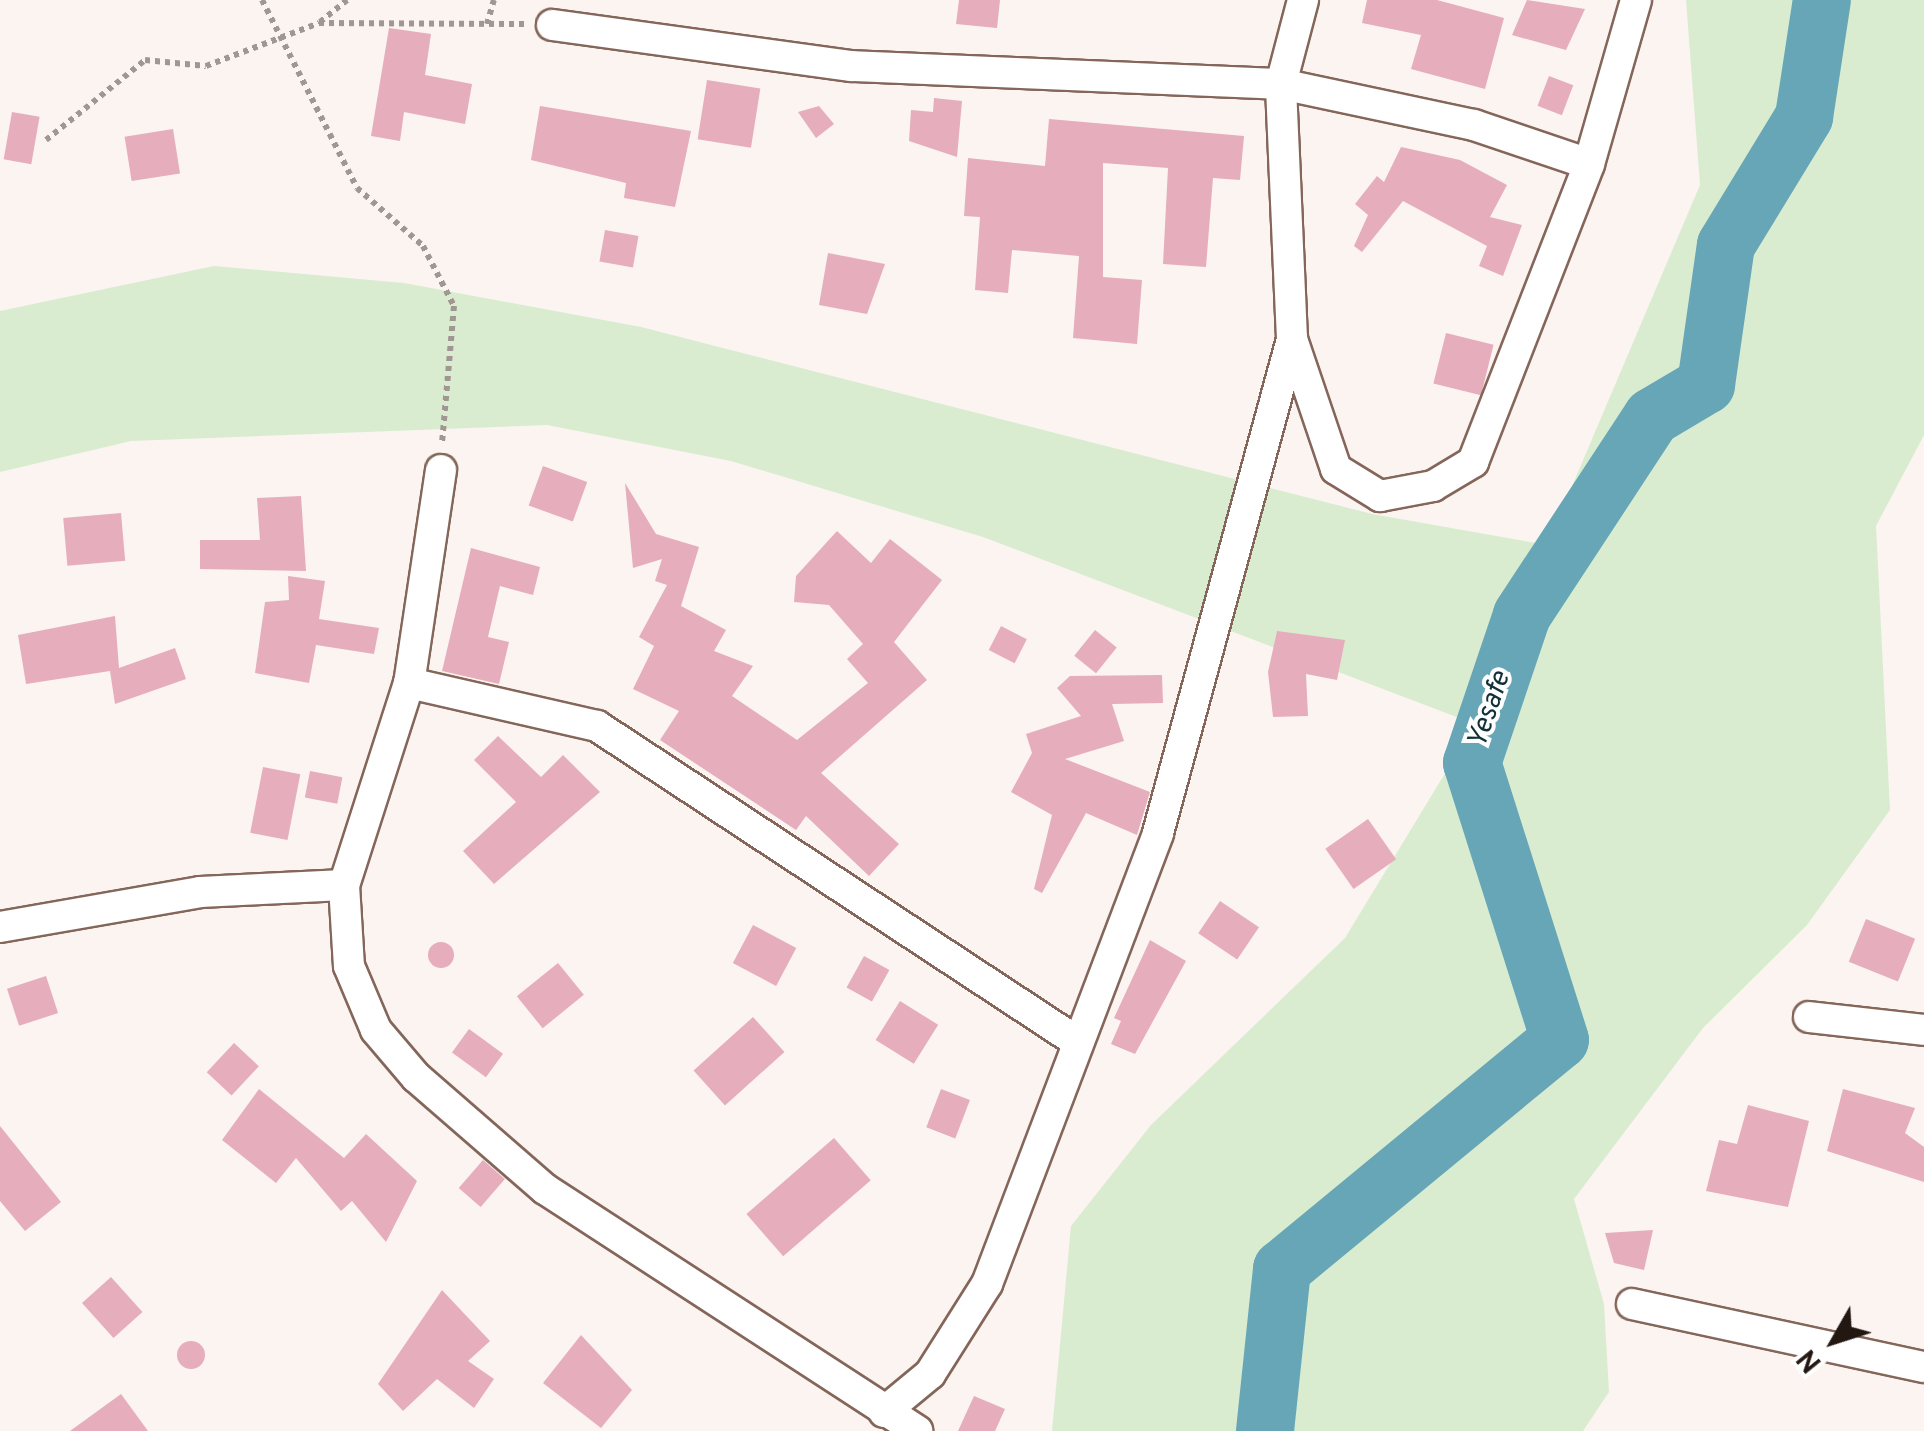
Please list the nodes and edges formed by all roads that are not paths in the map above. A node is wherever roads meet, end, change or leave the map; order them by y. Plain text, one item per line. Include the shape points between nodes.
1 (1304, 0) edge
2 (1636, 0) edge
3 (552, 25) road end
4 (1281, 84) junction
5 (1589, 164) junction
6 (1292, 339) junction
7 (440, 470) road end
8 (410, 684) junction
9 (344, 885) junction
10 (0, 927) edge
11 (1809, 1017) dead end
12 (1924, 1030) edge
13 (1073, 1039) junction
14 (1632, 1304) dead end
15 (1924, 1367) edge
16 (884, 1412) junction
17 (917, 1431) edge

1 - 4 street
2 - 5 street
3 - 4 street via 851,66
4 - 5 street via 1474,125
4 - 6 street
5 - 6 street via 1473,462 1433,486 1380,496 1336,469
6 - 13 street via 1158,832
7 - 8 street
8 - 9 street
8 - 13 street via 597,726
9 - 10 street via 200,892
9 - 16 street via 350,966 376,1030 416,1077 544,1189
11 - 12 street
13 - 16 street via 987,1284 930,1374
14 - 15 street
16 - 17 street

